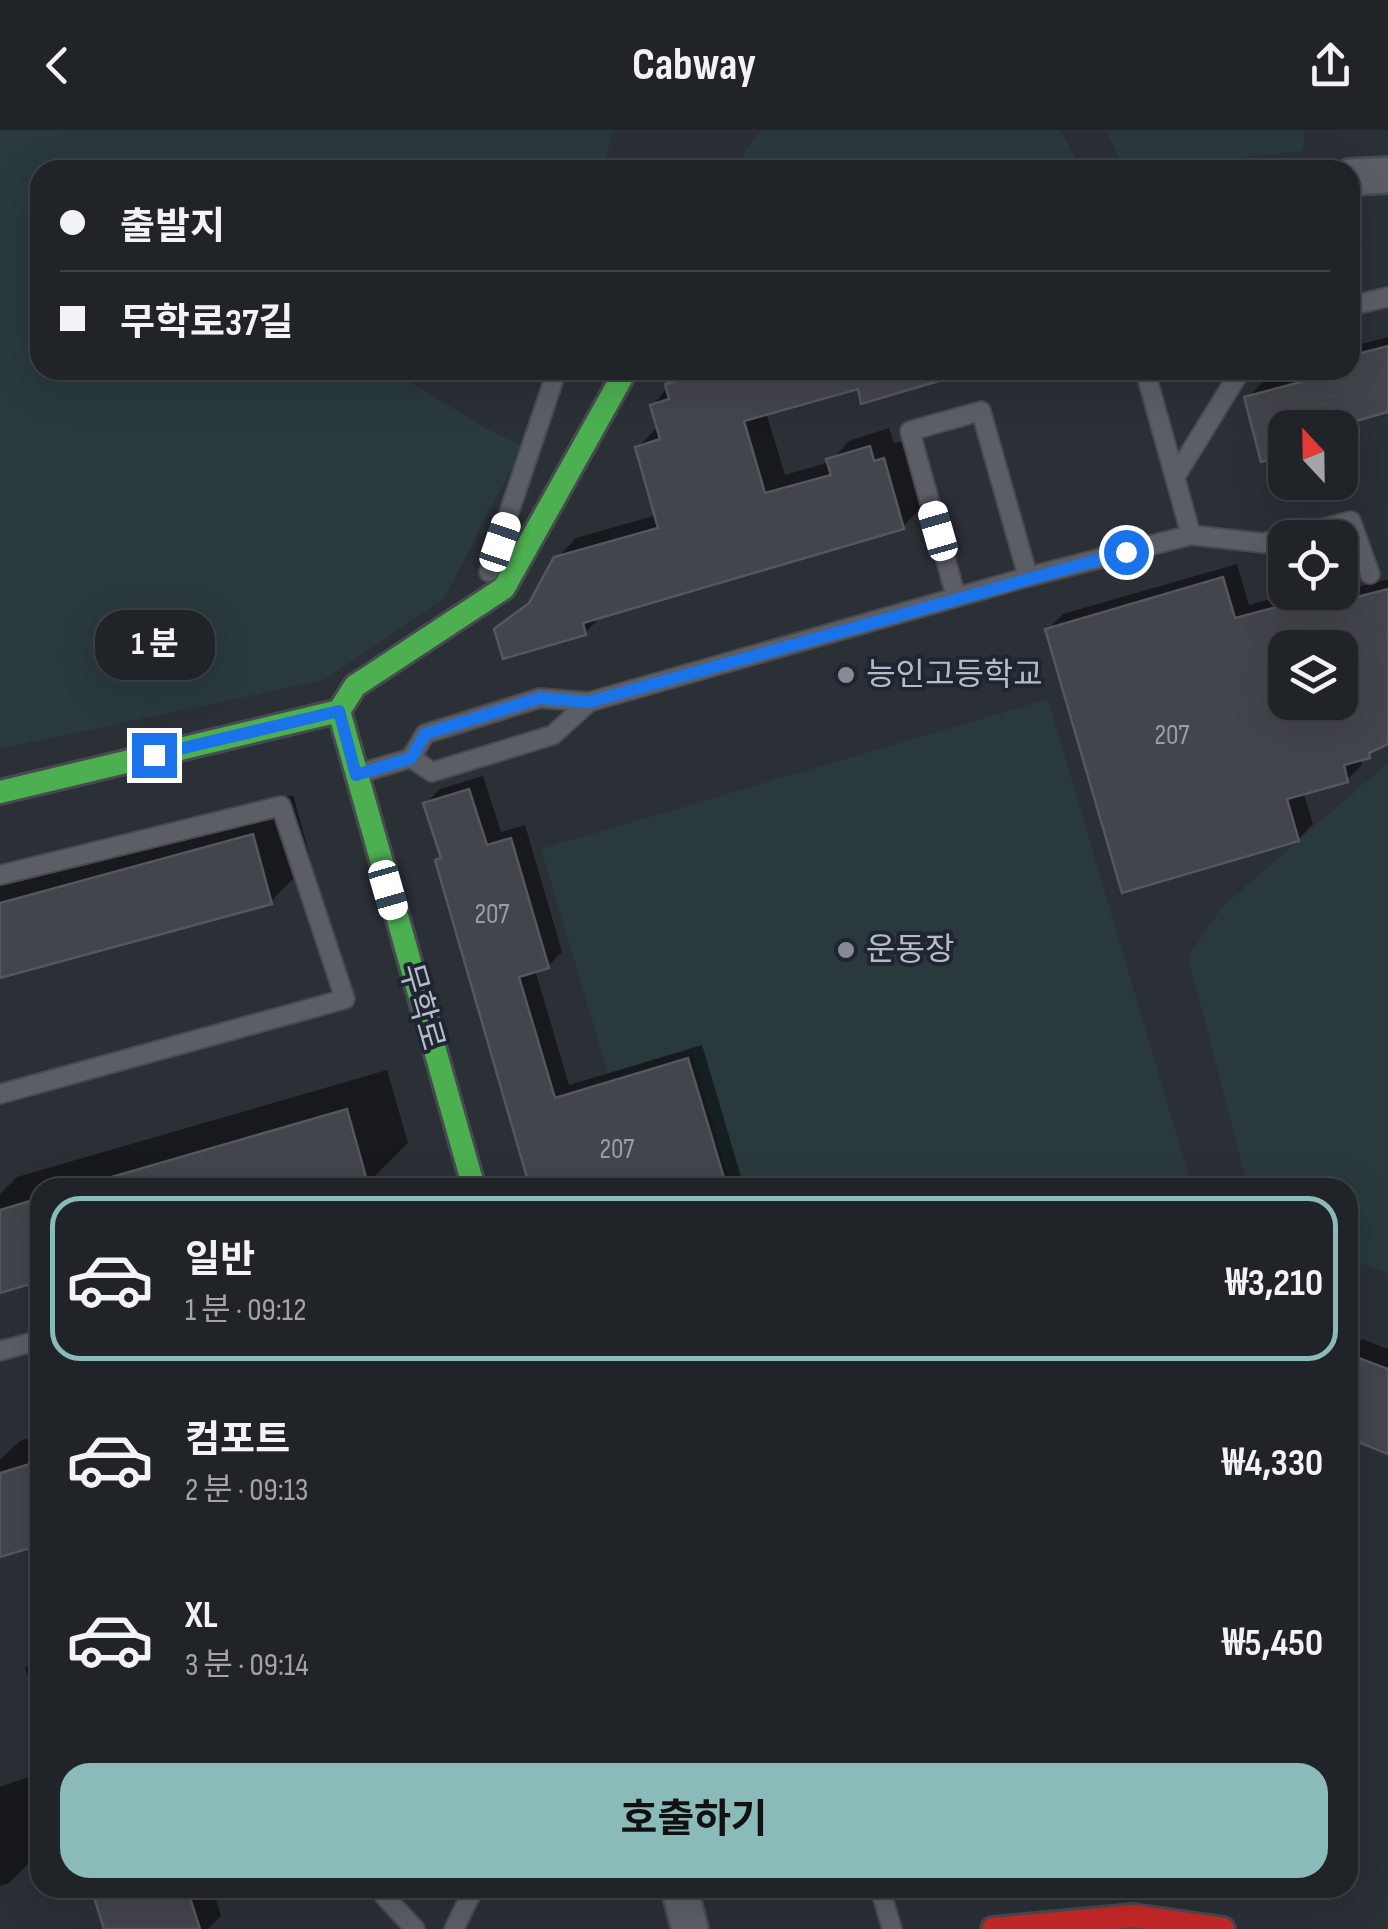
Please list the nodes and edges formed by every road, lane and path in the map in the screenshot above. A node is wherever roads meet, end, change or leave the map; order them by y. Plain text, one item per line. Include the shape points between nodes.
1 (1388, 175) edge
2 (1360, 176) edge
3 (1388, 298) edge
4 (1360, 304) edge
5 (554, 380) edge
6 (620, 380) edge
7 (1148, 380) edge
8 (1235, 380) edge
9 (1175, 478) junction
10 (1191, 536) junction
11 (1358, 539) edge
12 (1268, 542) edge
13 (1370, 574) dead end
14 (1028, 577) junction
15 (956, 597) junction
16 (478, 605) junction
17 (589, 702) junction
18 (339, 711) junction
19 (411, 758) junction
20 (356, 775) junction
21 (0, 792) edge
22 (0, 875) edge
23 (0, 1094) edge
24 (471, 1178) edge
25 (30, 1343) edge
26 (0, 1351) edge
27 (387, 1898) edge
28 (469, 1898) edge
29 (682, 1898) edge
30 (883, 1898) edge
31 (1134, 1922) edge
32 (415, 1929) edge
33 (454, 1929) edge
34 (690, 1929) edge
35 (892, 1929) edge
36 (993, 1929) edge
37 (1223, 1929) edge

1 - 2 street
3 - 4 lane
5 - 16 lane
6 - 16 street via 504,588
7 - 9 lane
8 - 9 lane
9 - 10 lane
10 - 12 lane
10 - 14 lane
11 - 13 lane
14 - 15 lane
14 - 15 lane via 982,411 910,431
15 - 17 lane
16 - 18 street via 355,686
17 - 19 lane via 540,698 425,734
17 - 19 lane via 553,734 536,740 432,772
18 - 20 street, 무학로
18 - 21 street
19 - 20 lane
20 - 24 street, 무학로
22 - 23 lane via 281,806 345,999
25 - 26 lane
27 - 32 lane
28 - 33 lane
29 - 34 street
30 - 35 lane
31 - 36 street
31 - 37 street

